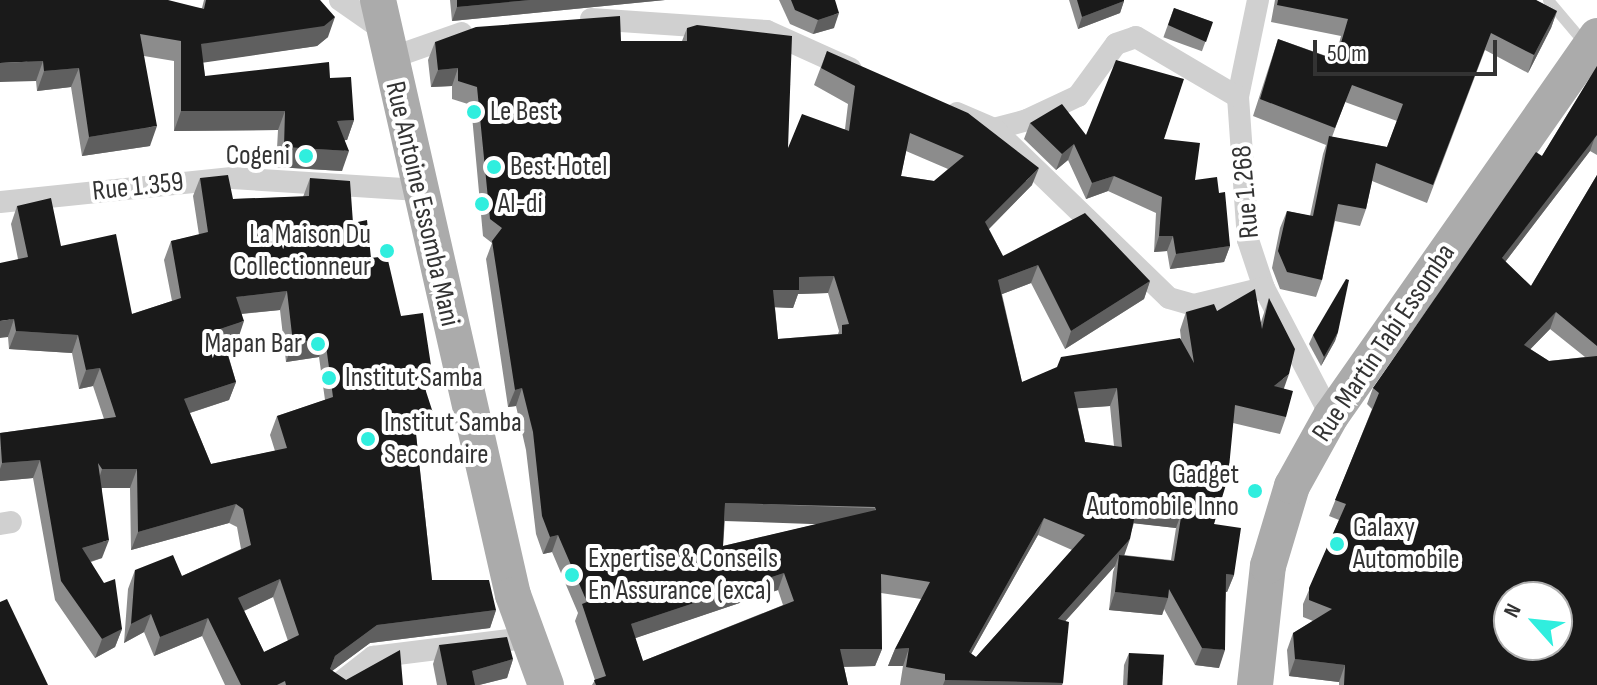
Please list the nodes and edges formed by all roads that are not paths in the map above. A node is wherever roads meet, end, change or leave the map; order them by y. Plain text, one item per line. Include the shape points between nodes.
1 (340, 0) edge
2 (1258, 0) edge
3 (1548, 0) edge
4 (560, 22) edge
5 (482, 29) edge
6 (383, 30) edge
7 (1593, 42) edge
8 (876, 79) edge
9 (1238, 97) junction
10 (935, 104) edge
11 (994, 129) junction
12 (419, 190) junction
13 (0, 202) edge
14 (1264, 288) junction
15 (1331, 416) junction
16 (526, 638) junction
17 (337, 685) edge
18 (546, 685) edge
19 (1255, 685) edge

1 - 6 street
2 - 9 street, Rue 1.268
3 - 7 lane
4 - 8 street via 623,16 767,31
5 - 6 street
6 - 12 main road, Rue Antoine Essomba Mani
7 - 15 main road, Rue Martin Tabi Essomba
9 - 11 street via 1136,37 1116,44 1078,96
9 - 14 street, Rue 1.268 via 1248,240
10 - 11 street
11 - 14 street via 1169,298 1194,305
12 - 13 street, Rue 1.359 via 232,178
12 - 16 main road, Rue Antoine Essomba Mani
14 - 15 street, Rue 1.268
15 - 19 main road, Rue Martin Tabi Essomba via 1292,486 1268,566
16 - 17 street via 373,657
16 - 18 main road, Rue Antoine Essomba Mani

